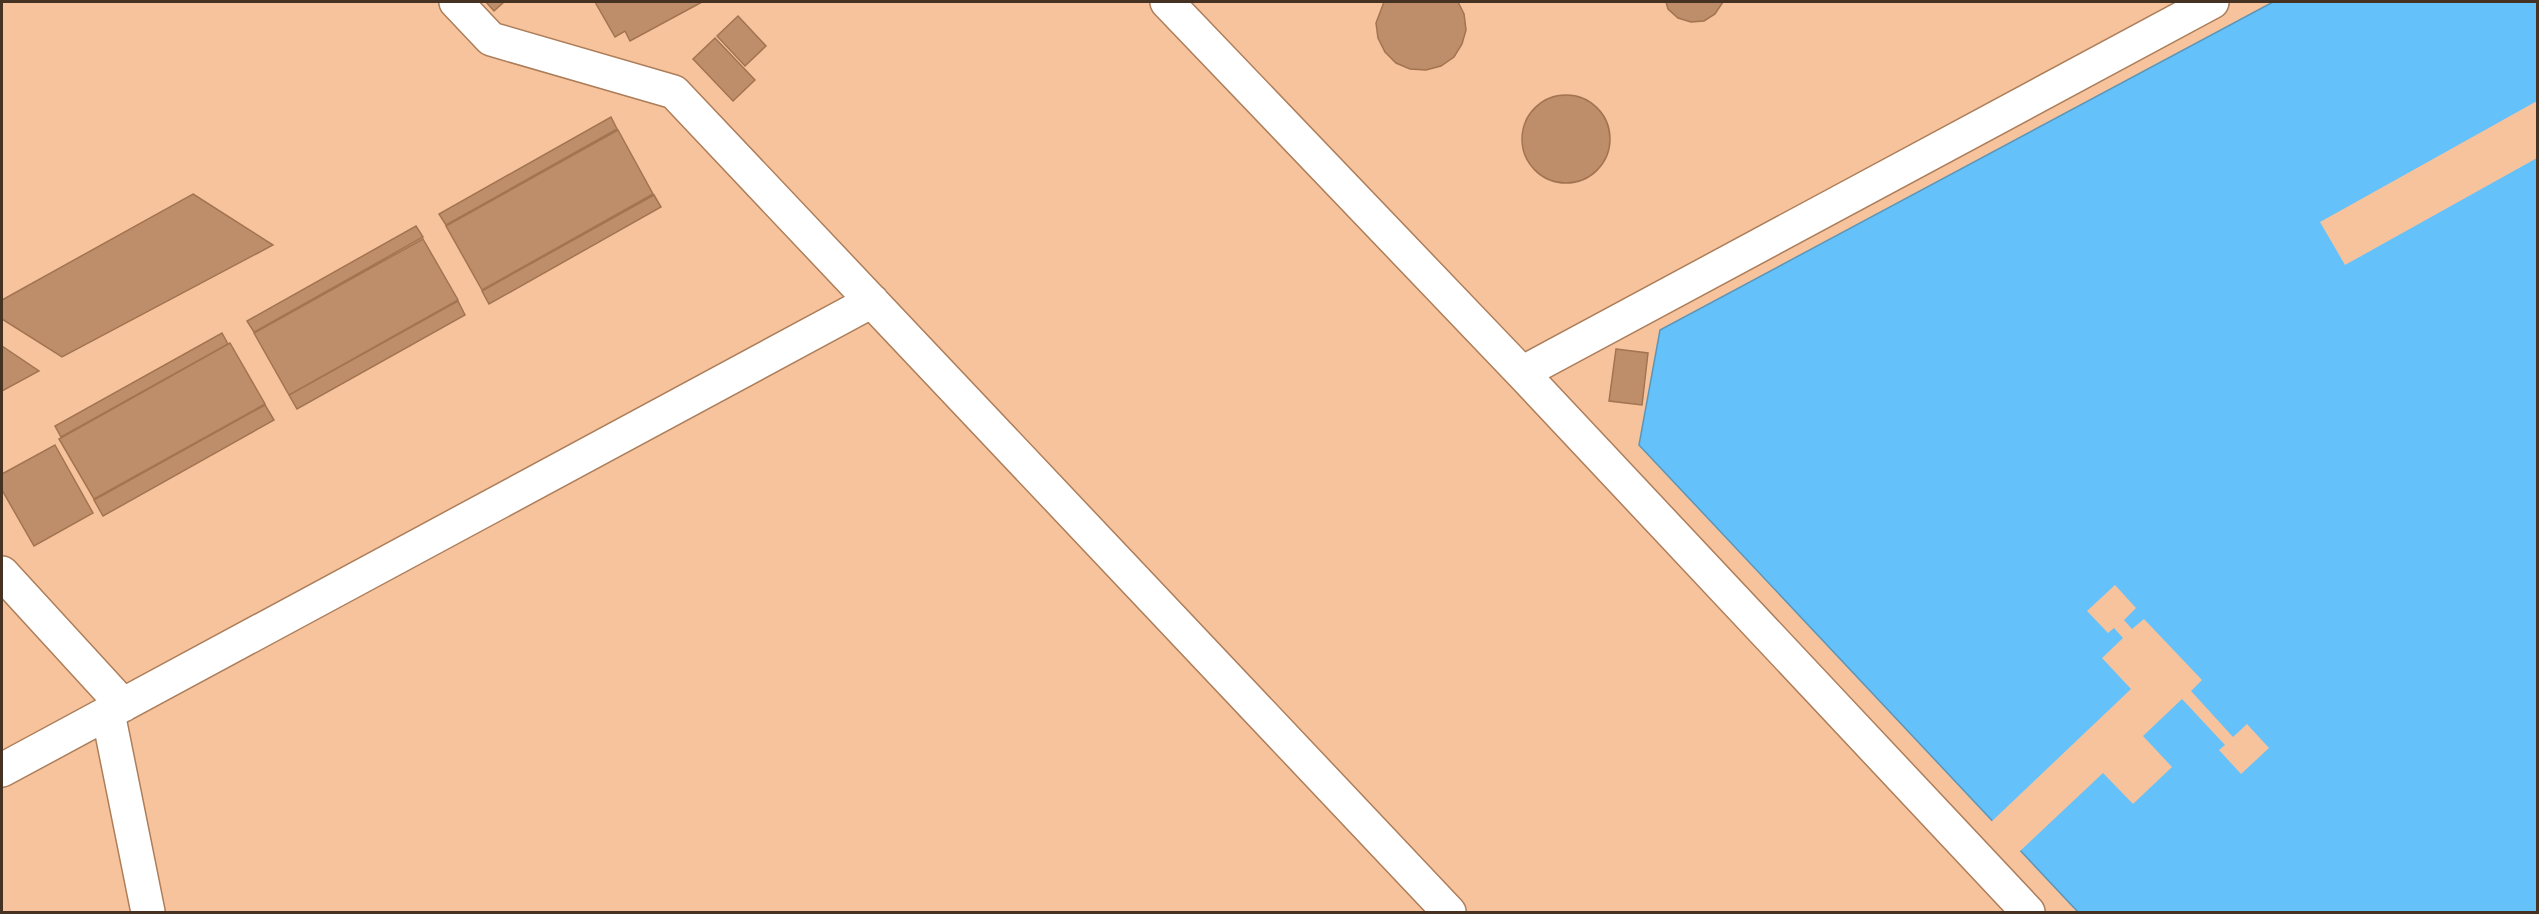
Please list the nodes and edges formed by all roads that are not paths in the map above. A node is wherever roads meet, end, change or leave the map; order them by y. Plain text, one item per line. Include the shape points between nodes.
1 (456, 2) edge
2 (1167, 2) edge
3 (2212, 2) edge
4 (872, 301) junction
5 (1522, 373) junction
6 (2, 573) edge
7 (116, 709) junction
8 (2, 770) edge
9 (148, 912) edge
10 (1449, 912) edge
11 (2028, 912) edge

1 - 4 street via 491,39 674,92
2 - 5 street
3 - 5 street
4 - 7 street
4 - 10 street
5 - 11 street
6 - 7 street
7 - 8 street
7 - 9 street

